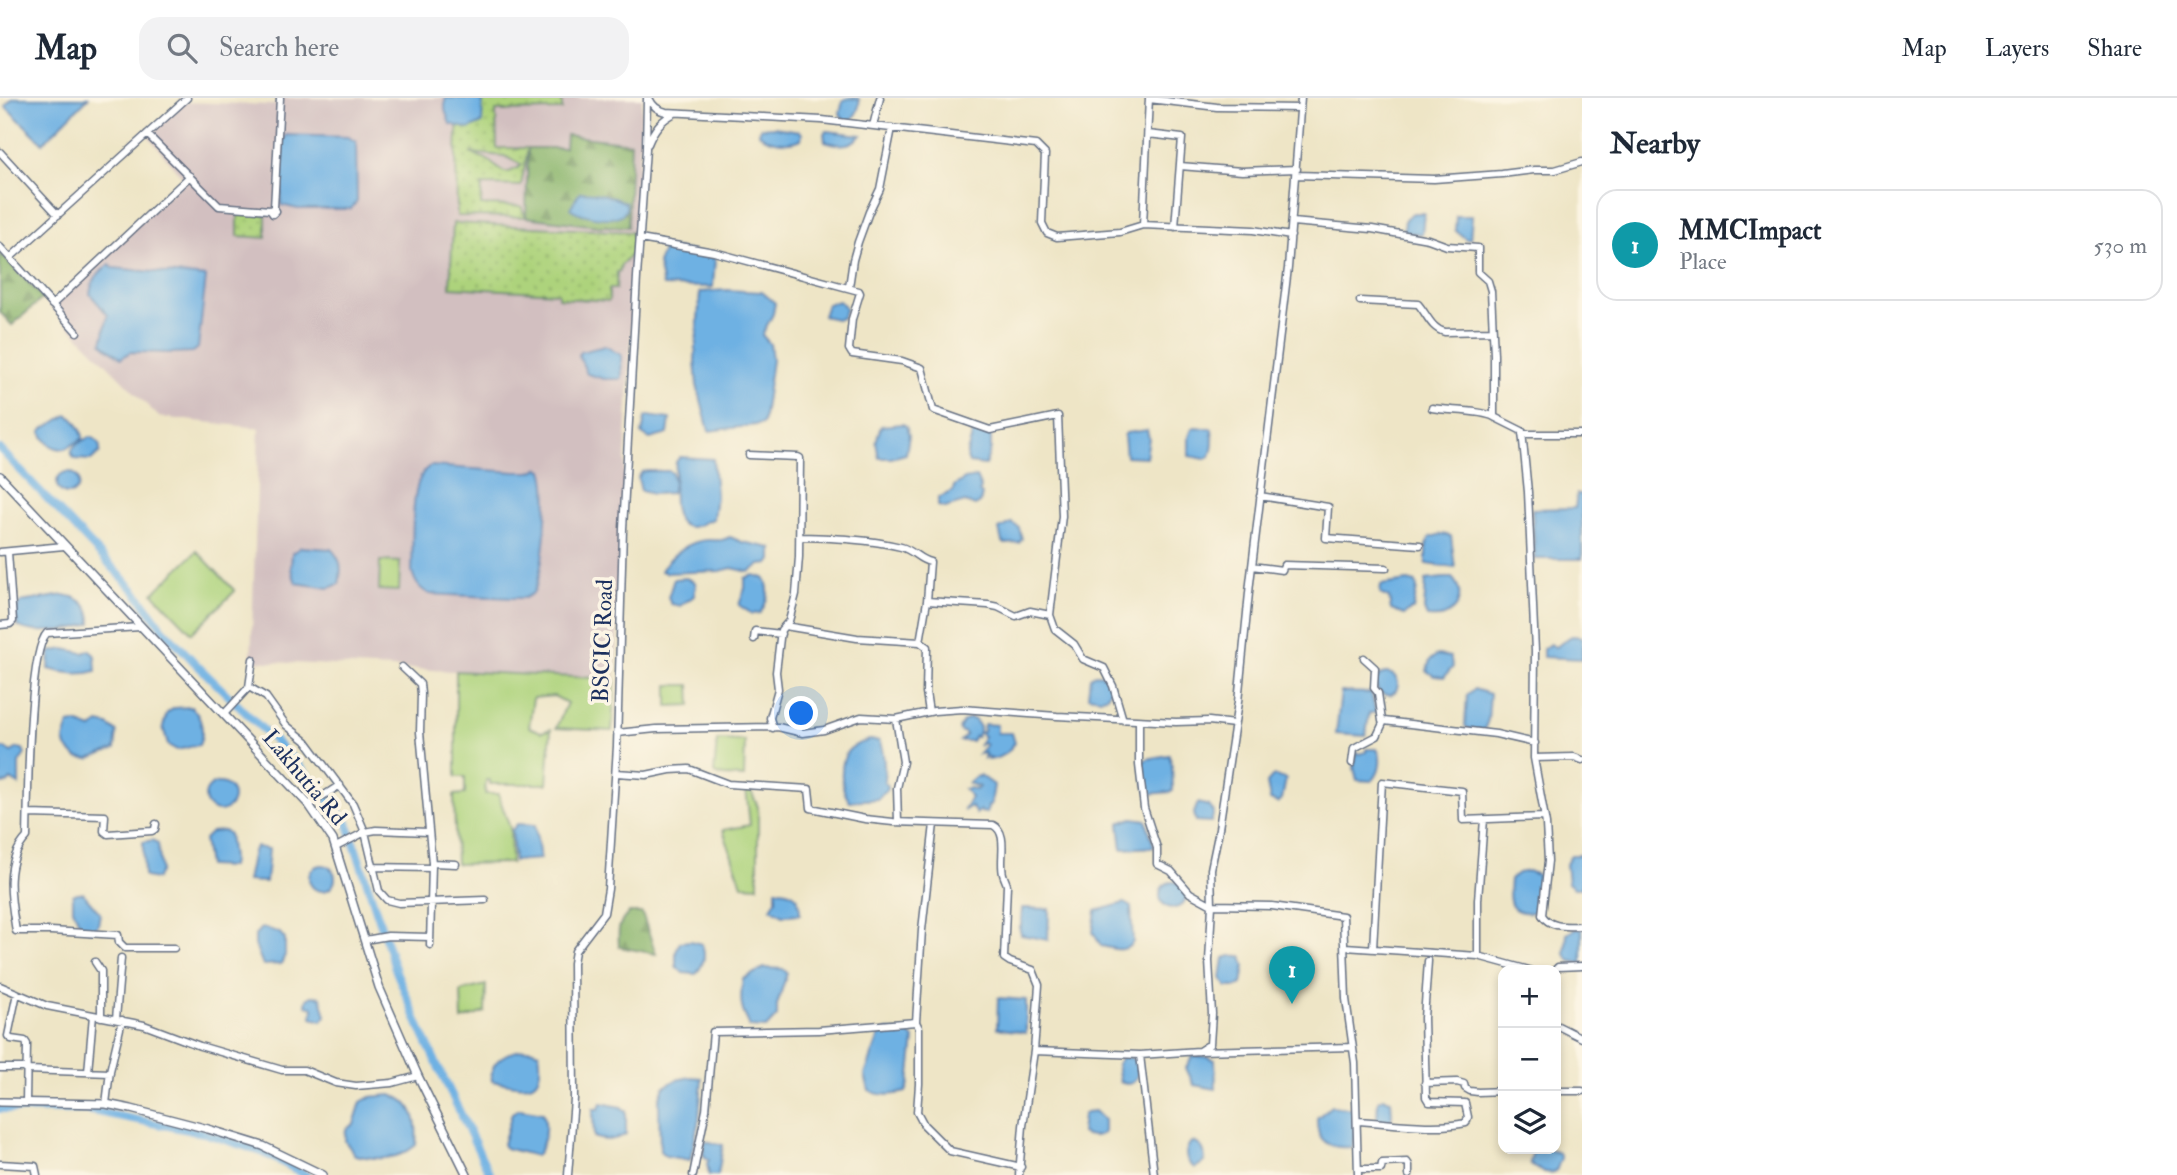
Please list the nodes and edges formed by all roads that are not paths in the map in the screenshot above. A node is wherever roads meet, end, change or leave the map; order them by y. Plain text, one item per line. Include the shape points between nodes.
1 (187, 98) edge
2 (280, 98) edge
3 (648, 98) edge
4 (880, 98) edge
5 (1301, 98) edge
6 (1149, 99) edge
7 (1300, 108) junction
8 (675, 113) junction
9 (873, 126) junction
10 (892, 128) junction
11 (147, 134) junction
12 (1148, 134) junction
13 (646, 149) junction
14 (0, 152) edge
15 (1582, 162) edge
16 (1180, 166) junction
17 (1297, 172) junction
18 (190, 176) junction
19 (58, 215) junction
20 (1292, 222) junction
21 (1143, 225) junction
22 (1175, 227) junction
23 (1291, 236) junction
24 (640, 239) junction
25 (0, 247) edge
26 (10, 258) junction
27 (849, 287) junction
28 (1360, 301) dead end
29 (52, 305) junction
30 (1493, 331) junction
31 (77, 332) dead end
32 (1432, 408) dead end
33 (1494, 417) junction
34 (1522, 434) junction
35 (1582, 434) edge
36 (749, 455) dead end
37 (0, 476) edge
38 (1260, 496) junction
39 (801, 537) junction
40 (64, 545) junction
41 (1420, 545) dead end
42 (4, 552) edge
43 (1252, 566) junction
44 (1386, 568) dead end
45 (927, 601) junction
46 (1050, 615) junction
47 (0, 625) edge
48 (140, 626) junction
49 (785, 626) junction
50 (781, 634) junction
51 (754, 639) dead end
52 (920, 642) junction
53 (1364, 658) dead end
54 (253, 659) dead end
55 (402, 667) dead end
56 (249, 687) junction
57 (929, 712) junction
58 (225, 713) junction
59 (896, 719) junction
60 (1123, 720) junction
61 (1139, 720) junction
62 (1382, 721) junction
63 (1234, 724) junction
64 (774, 728) junction
65 (617, 733) junction
66 (1535, 743) junction
67 (1534, 758) junction
68 (1582, 760) edge
69 (1352, 763) dead end
70 (616, 773) junction
71 (340, 785) junction
72 (309, 805) junction
73 (28, 814) junction
74 (1544, 817) junction
75 (1484, 819) junction
76 (898, 822) junction
77 (156, 824) dead end
78 (934, 824) junction
79 (365, 832) junction
80 (428, 832) junction
81 (335, 847) junction
82 (456, 864) dead end
83 (432, 866) junction
84 (372, 867) junction
85 (485, 900) dead end
86 (431, 902) junction
87 (1212, 905) junction
88 (1582, 926) edge
89 (365, 940) junction
90 (1345, 947) junction
91 (174, 948) dead end
92 (1373, 949) junction
93 (1478, 956) junction
94 (121, 958) dead end
95 (1428, 961) dead end
96 (94, 962) dead end
97 (1511, 965) edge
98 (1582, 966) edge
99 (1561, 967) edge
100 (0, 986) edge
101 (17, 993) junction
102 (97, 1016) junction
103 (119, 1020) junction
104 (916, 1022) junction
105 (1561, 1027) edge
106 (0, 1028) edge
107 (9, 1029) junction
108 (1582, 1038) edge
109 (1352, 1047) junction
110 (1034, 1051) junction
111 (1199, 1051) junction
112 (1140, 1055) junction
113 (0, 1068) edge
114 (27, 1069) junction
115 (88, 1072) junction
116 (110, 1073) junction
117 (418, 1076) junction
118 (1425, 1083) junction
119 (1498, 1091) edge
120 (1561, 1091) edge
121 (1582, 1091) edge
122 (0, 1102) edge
123 (26, 1102) junction
124 (106, 1104) junction
125 (1357, 1121) junction
126 (0, 1164) edge
127 (1021, 1167) junction
128 (1358, 1172) edge
129 (37, 1175) edge
130 (323, 1175) edge
131 (467, 1175) edge
132 (568, 1175) edge
133 (693, 1175) edge
134 (1019, 1175) edge
135 (1154, 1175) edge
136 (1409, 1175) edge

1 - 11 street
2 - 18 street via 272,209 219,206
3 - 8 street via 659,111
3 - 13 street, BSCIC Road
4 - 9 street
5 - 7 street
6 - 7 street via 1217,107
6 - 12 street
7 - 17 street
8 - 9 street
8 - 13 street via 655,129
9 - 10 street
10 - 21 street via 1036,145 1045,154 1042,223 1047,233 1057,237 1120,232
10 - 27 street via 880,189 858,242
11 - 18 street
11 - 19 street
12 - 16 street via 1182,138
12 - 21 street
13 - 24 street, BSCIC Road
14 - 19 street
15 - 17 street via 1555,170 1434,179
16 - 17 street
16 - 22 street
17 - 20 street
18 - 29 street
19 - 26 street
20 - 23 street
20 - 30 street via 1373,229 1447,246 1478,248 1478,272 1491,291
21 - 22 street
22 - 23 street
23 - 38 street
24 - 27 street via 714,252
24 - 65 street, BSCIC Road
25 - 26 street
26 - 29 street
27 - 46 street via 860,293 852,319 852,354 922,368 933,410 990,430 1058,416 1062,516
28 - 30 street via 1418,304 1438,330 1445,332
29 - 31 street
30 - 33 street
32 - 33 street
33 - 34 street
34 - 35 street
34 - 66 street via 1535,651
36 - 39 street via 800,458
37 - 40 street, Lakhutia Rd
38 - 41 street via 1328,507 1326,538
38 - 43 street
39 - 45 street via 910,549 930,562
39 - 49 street via 796,594
40 - 42 street
40 - 48 street, Lakhutia Rd
42 - 47 street via 13,621
43 - 44 street via 1282,570 1284,565
43 - 63 street
45 - 46 street via 988,605 1016,616 1030,611
45 - 52 street
46 - 60 street via 1055,629 1074,644 1083,659 1104,668
48 - 58 street, Lakhutia Rd
48 - 73 street via 47,633 42,638 30,720
49 - 50 street
49 - 52 street
50 - 51 street via 755,631
50 - 64 street via 778,689 770,718
52 - 57 street via 927,647
53 - 62 street via 1375,668 1374,688
54 - 56 street
55 - 80 street via 420,684
56 - 58 street
56 - 71 street via 267,697
57 - 59 street
57 - 60 street via 962,709
58 - 72 street, Lakhutia Rd
59 - 64 street via 861,718 803,733
59 - 76 street via 903,762 897,788
60 - 61 street
61 - 63 street
61 - 87 street via 1144,808 1157,848 1157,864 1171,871 1190,894
62 - 66 street
62 - 69 street via 1377,736 1354,748
63 - 87 street via 1211,869
64 - 65 street
65 - 70 street, BSCIC Road
66 - 67 street
67 - 68 street
67 - 74 street
70 - 76 street via 646,775 689,769 728,784 809,789 810,808
70 - 132 street, BSCIC Road via 604,913 575,951 573,963 574,1099
71 - 72 street
71 - 79 street
72 - 81 street, Lakhutia Rd
73 - 77 street via 105,816 108,834 152,831
73 - 91 street via 27,837 20,845 10,881 16,931 118,935 125,948
74 - 75 street
74 - 88 street via 1548,861 1542,915 1554,925
75 - 92 street via 1463,820 1462,791 1382,782
75 - 93 street
76 - 78 street
78 - 104 street
78 - 110 street via 998,828 1007,885 1004,958 1033,970 1039,985
79 - 80 street
79 - 81 street
79 - 84 street
80 - 83 street
81 - 89 street, Lakhutia Rd
82 - 83 street
83 - 84 street
83 - 86 street
84 - 86 street via 387,901
85 - 86 street
86 - 89 street via 430,941 388,936
87 - 90 street via 1272,906 1342,915
87 - 111 street via 1212,1032 1210,1044
89 - 117 street, Lakhutia Rd
90 - 92 street
90 - 109 street
92 - 93 street
93 - 97 street
94 - 103 street
95 - 118 street
96 - 102 street via 101,971
98 - 99 street
100 - 101 street
101 - 102 street via 47,1006
101 - 107 street
102 - 103 street
102 - 115 street
103 - 116 street
103 - 117 street via 282,1070 304,1070 335,1083 392,1083
104 - 127 street via 917,1112 924,1125 950,1151
104 - 133 street via 713,1032 706,1110
105 - 108 street
106 - 107 street
107 - 114 street via 10,1039 27,1044
109 - 111 street
109 - 125 street
110 - 112 street
110 - 127 street
111 - 112 street
112 - 135 street
113 - 114 street
114 - 115 street
114 - 123 street
115 - 116 street
116 - 124 street
117 - 131 street, Lakhutia Rd
118 - 119 street via 1457,1082 1470,1091
118 - 125 street via 1429,1102 1465,1103 1466,1123
120 - 121 street
122 - 123 street
123 - 124 street
124 - 130 street via 263,1146
125 - 128 street
126 - 129 street via 35,1166
127 - 134 street
128 - 136 street via 1381,1170 1382,1163 1407,1163

